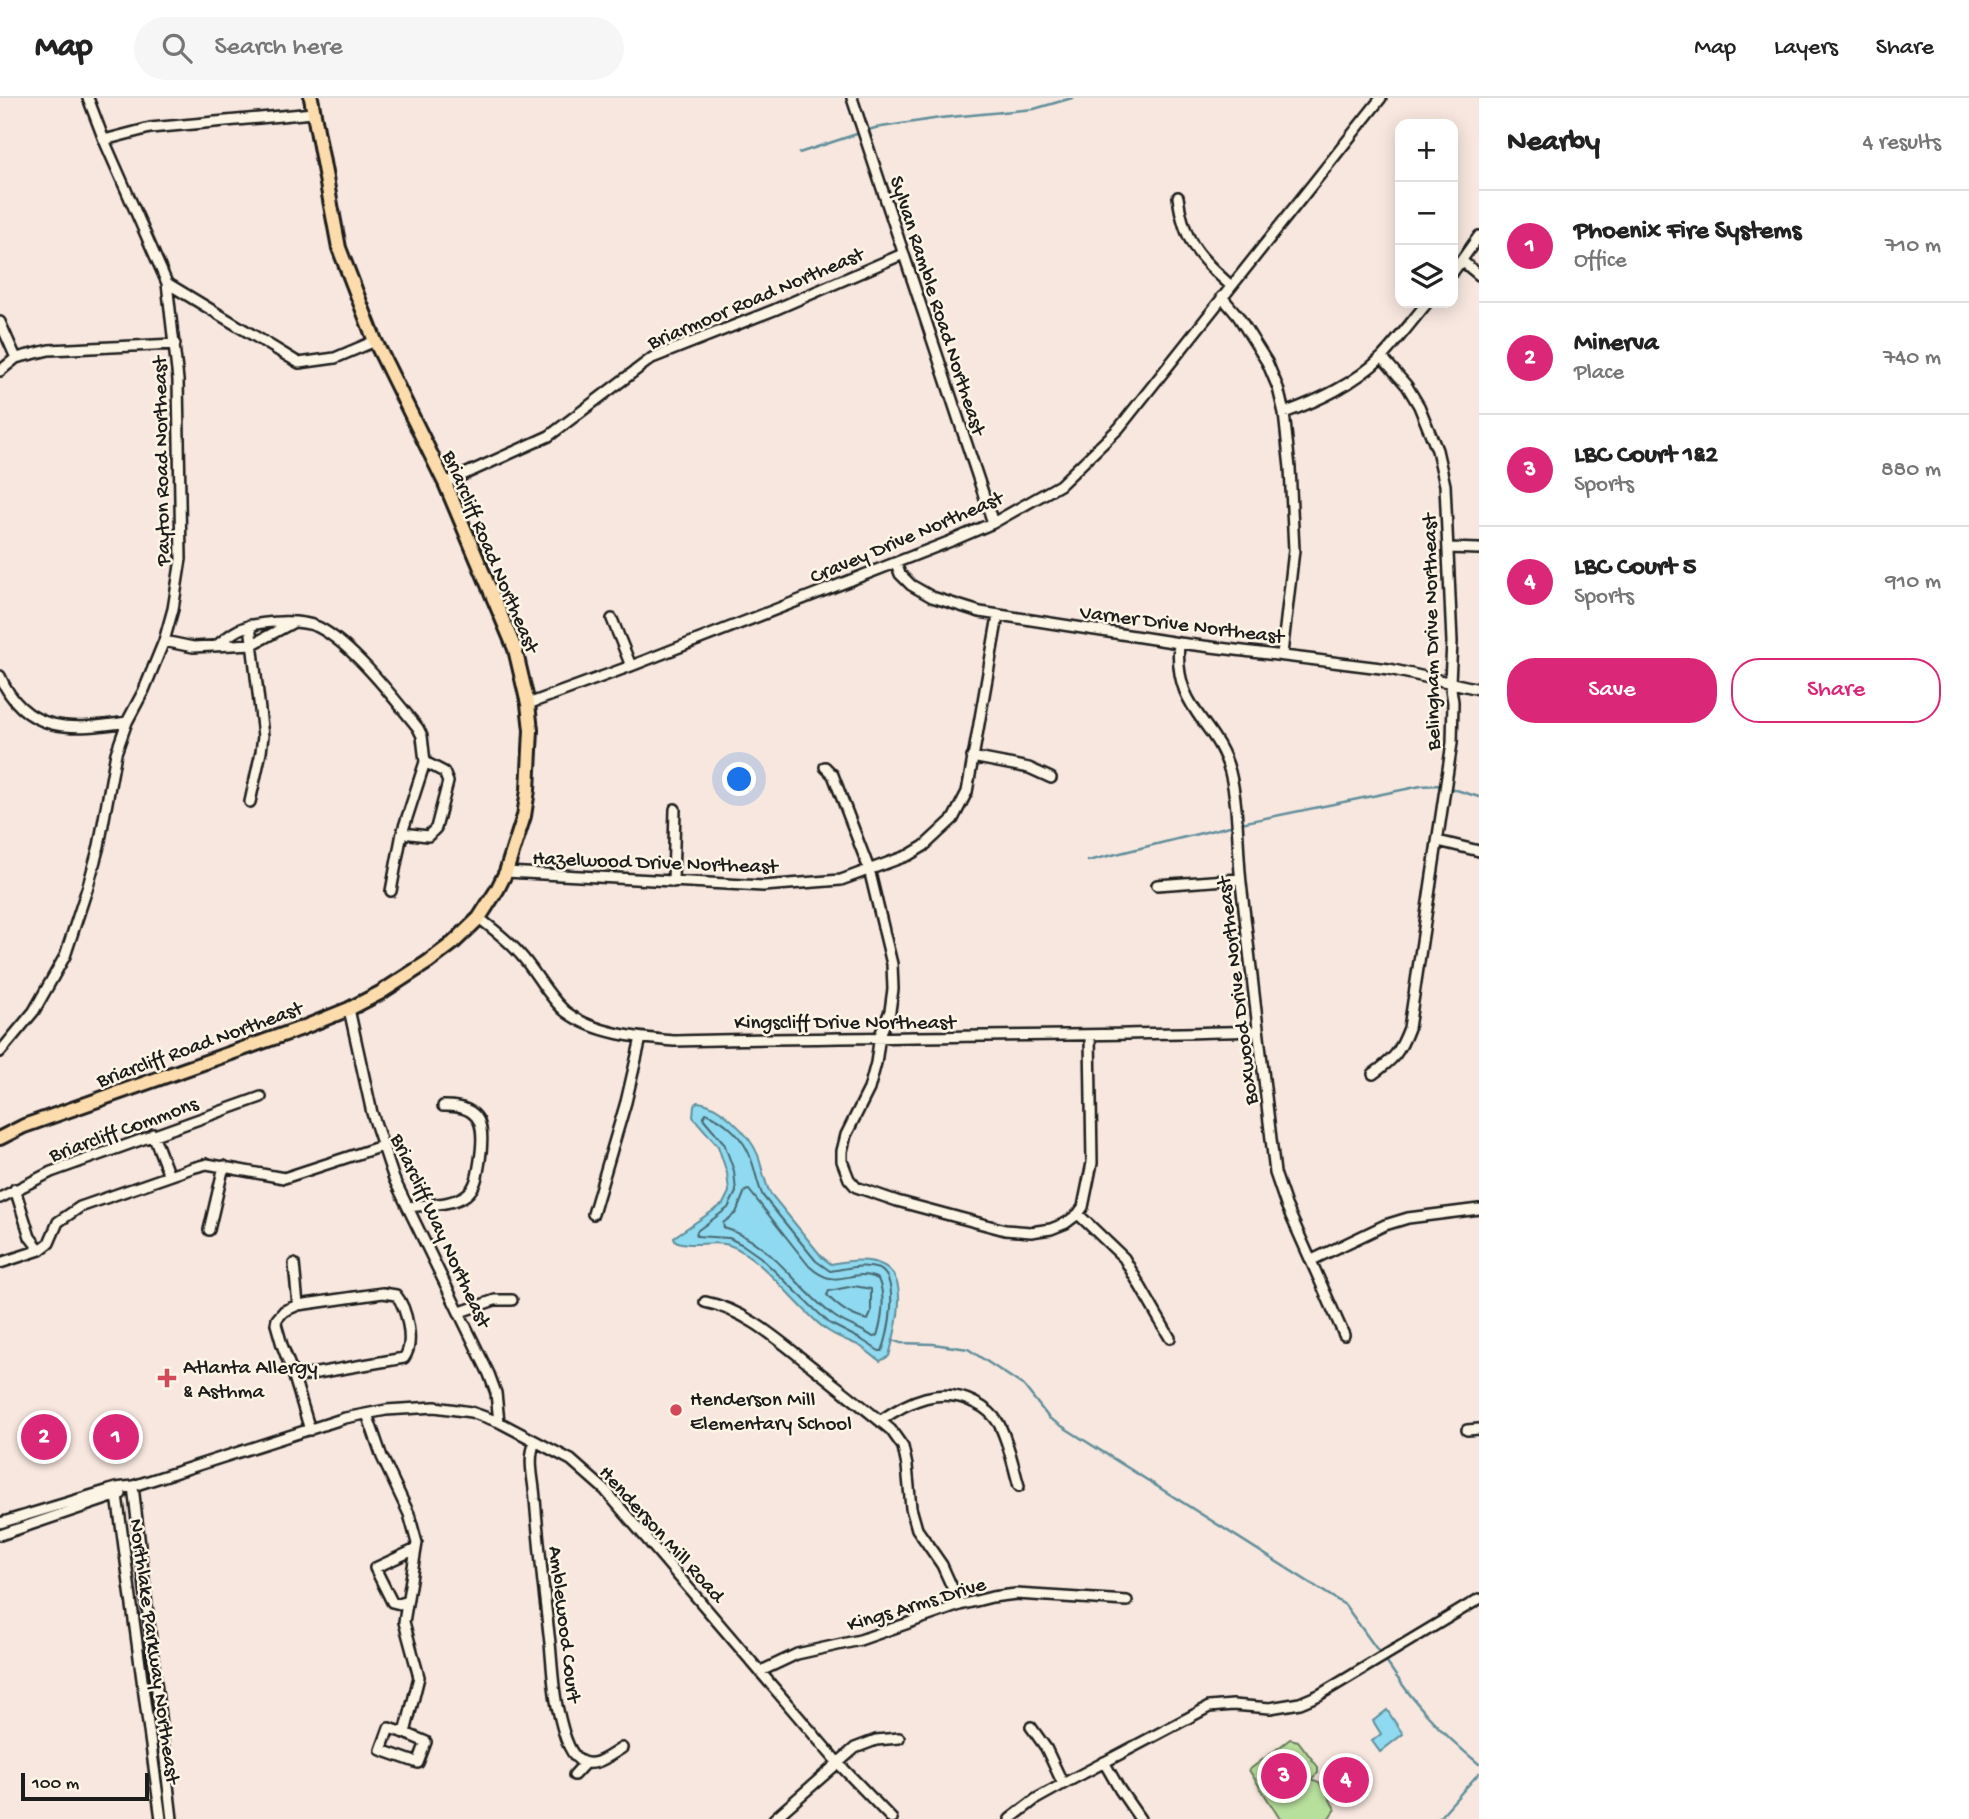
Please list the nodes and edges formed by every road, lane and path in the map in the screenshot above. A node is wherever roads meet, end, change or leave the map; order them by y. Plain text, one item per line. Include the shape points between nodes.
1 (88, 98) edge
2 (311, 98) edge
3 (852, 98) edge
4 (1381, 98) edge
5 (313, 113) junction
6 (104, 140) junction
7 (1178, 197) dead end
8 (1479, 236) edge
9 (903, 254) junction
10 (1462, 261) junction
11 (1458, 266) edge
12 (1479, 275) edge
13 (167, 283) junction
14 (1230, 285) junction
15 (1222, 297) junction
16 (1423, 308) edge
17 (0, 322) edge
18 (375, 341) junction
19 (175, 344) junction
20 (1381, 357) junction
21 (16, 358) junction
22 (0, 371) edge
23 (1283, 412) junction
24 (445, 484) junction
25 (993, 523) junction
26 (1448, 548) junction
27 (1479, 549) edge
28 (896, 563) junction
29 (998, 616) junction
30 (612, 619) dead end
31 (292, 623) junction
32 (250, 625) junction
33 (164, 642) junction
34 (1179, 643) junction
35 (253, 644) junction
36 (216, 646) junction
37 (1282, 654) junction
38 (631, 666) junction
39 (0, 676) edge
40 (1450, 682) junction
41 (1479, 688) edge
42 (528, 704) junction
43 (127, 722) junction
44 (972, 757) junction
45 (425, 762) junction
46 (825, 767) dead end
47 (1051, 778) dead end
48 (250, 802) dead end
49 (676, 809) dead end
50 (402, 833) junction
51 (1438, 841) junction
52 (1479, 851) edge
53 (869, 869) junction
54 (506, 872) junction
55 (1240, 879) junction
56 (673, 882) junction
57 (1157, 885) dead end
58 (391, 891) dead end
59 (478, 918) junction
60 (349, 1009) junction
61 (1258, 1031) junction
62 (880, 1035) junction
63 (1090, 1036) junction
64 (641, 1038) junction
65 (0, 1052) edge
66 (1373, 1073) dead end
67 (261, 1097) dead end
68 (443, 1106) dead end
69 (153, 1134) junction
70 (0, 1138) edge
71 (382, 1146) junction
72 (224, 1166) junction
73 (169, 1176) junction
74 (15, 1189) junction
75 (0, 1198) edge
76 (408, 1207) junction
77 (1479, 1209) edge
78 (593, 1214) dead end
79 (1078, 1214) junction
80 (209, 1230) dead end
81 (40, 1250) junction
82 (1312, 1260) junction
83 (0, 1263) edge
84 (294, 1264) dead end
85 (512, 1300) dead end
86 (705, 1302) dead end
87 (298, 1305) junction
88 (460, 1312) junction
89 (1344, 1335) dead end
90 (1170, 1338) dead end
91 (294, 1377) junction
92 (367, 1414) junction
93 (880, 1421) junction
94 (499, 1422) junction
95 (1479, 1429) edge
96 (310, 1430) junction
97 (1467, 1430) dead end
98 (535, 1442) junction
99 (133, 1486) junction
100 (1019, 1486) dead end
101 (117, 1492) junction
102 (0, 1523) edge
103 (0, 1535) edge
104 (416, 1549) junction
105 (1479, 1599) edge
106 (407, 1601) junction
107 (1127, 1601) dead end
108 (960, 1605) junction
109 (761, 1671) junction
110 (1031, 1727) dead end
111 (405, 1733) junction
112 (899, 1738) dead end
113 (622, 1748) dead end
114 (1104, 1762) junction
115 (585, 1763) junction
116 (838, 1763) junction
117 (574, 1775) dead end
118 (1063, 1784) junction
119 (161, 1819) edge
120 (172, 1819) edge
121 (774, 1819) edge
122 (892, 1819) edge
123 (1010, 1819) edge
124 (1140, 1819) edge

1 - 6 street, Payton Road Northeast
2 - 5 main road, Briarcliff Road Northeast
3 - 9 street, Sylvan Ramble Road Northeast
4 - 14 street, Cravey Drive Northeast
5 - 6 street via 150,128
5 - 18 main road, Briarcliff Road Northeast via 339,248
6 - 13 street, Payton Road Northeast
7 - 14 street via 1194,248
8 - 10 street
9 - 24 street, Briarmoor Road Northeast via 652,358 549,436
9 - 25 street, Sylvan Ramble Road Northeast
10 - 11 street
10 - 12 street
13 - 18 street via 299,363 335,358
13 - 19 street, Payton Road Northeast
14 - 15 street, Cravey Drive Northeast
15 - 23 street via 1267,362
15 - 25 street, Cravey Drive Northeast via 1119,428 1060,485
16 - 20 street
17 - 21 street
18 - 24 main road, Briarcliff Road Northeast
19 - 21 street via 49,350
19 - 33 street, Payton Road Northeast via 181,559
20 - 23 street via 1326,397
20 - 26 street, Belingham Drive Northeast via 1419,405 1437,450 1445,485
21 - 22 street
23 - 37 street via 1294,550
24 - 42 main road, Briarcliff Road Northeast via 515,649
25 - 28 street, Cravey Drive Northeast
26 - 27 street
26 - 40 street, Belingham Drive Northeast
28 - 29 street, Varner Drive Northeast via 911,585 932,597
28 - 38 street, Cravey Drive Northeast
29 - 34 street, Varner Drive Northeast
29 - 44 street, Hazelwood Drive Northeast
30 - 38 street
31 - 32 street
31 - 35 street
31 - 45 street via 316,626 349,650 418,728
32 - 35 street
32 - 36 street
33 - 36 street
33 - 43 street, Payton Road Northeast
34 - 37 street, Varner Drive Northeast
34 - 55 street, Boxwood Drive Northeast via 1178,672 1186,698 1219,746 1231,774
35 - 36 street
35 - 48 street via 263,736
37 - 40 street, Varner Drive Northeast
38 - 42 street, Cravey Drive Northeast
39 - 43 street via 23,711 47,723 83,727
40 - 41 street, Varner Drive Northeast
40 - 51 street, Belingham Drive Northeast via 1452,743
42 - 54 main road, Briarcliff Road Northeast via 528,790
43 - 65 street, Payton Road Northeast via 116,753 88,886 65,956 34,1011
44 - 47 street via 1029,768
44 - 53 street, Hazelwood Drive Northeast via 967,792 953,819 909,855
45 - 50 street
45 - 50 street via 444,772 448,782 436,828 428,836
46 - 53 street via 833,775
49 - 56 street
50 - 58 street
51 - 52 street
51 - 66 street, Belingham Drive Northeast via 1409,1028 1392,1061
53 - 56 street, Hazelwood Drive Northeast via 841,880 763,886
53 - 62 street via 892,964 890,1011
54 - 56 street, Hazelwood Drive Northeast
54 - 59 main road, Briarcliff Road Northeast
55 - 57 street
55 - 61 street, Boxwood Drive Northeast
59 - 60 main road, Briarcliff Road Northeast via 428,962
59 - 64 street, Kingscliff Drive Northeast via 520,953 568,1014 592,1026
60 - 70 main road, Briarcliff Road Northeast
60 - 71 street, Briarcliff Way Northeast
61 - 63 street, Kingscliff Drive Northeast
61 - 82 street, Boxwood Drive Northeast via 1275,1173
62 - 63 street, Kingscliff Drive Northeast
62 - 64 street, Kingscliff Drive Northeast
62 - 79 street via 869,1089 842,1151 842,1161 856,1187 1006,1230 1051,1229
63 - 79 street via 1092,1163
64 - 78 street
67 - 69 street, Briarcliff Commons
68 - 76 street via 466,1110 481,1123 484,1136 472,1194
69 - 73 street
69 - 74 street, Briarcliff Commons
71 - 72 street via 284,1178
71 - 76 street, Briarcliff Way Northeast
72 - 73 street via 207,1164
72 - 80 street
73 - 81 street via 80,1207 58,1222 52,1247
74 - 75 street, Briarcliff Commons
74 - 81 street via 30,1237
76 - 88 street, Briarcliff Way Northeast
77 - 82 street via 1385,1225
79 - 90 street via 1124,1258
81 - 83 street
82 - 89 street, Boxwood Drive Northeast
84 - 87 street
85 - 88 street via 495,1300
86 - 93 street via 751,1322 782,1343
87 - 91 street via 284,1311 276,1324
87 - 91 street via 396,1295 404,1308 414,1353 390,1363
88 - 94 street, Briarcliff Way Northeast via 496,1393
91 - 96 street
92 - 94 street, Henderson Mill Road via 435,1408 471,1412
92 - 96 street, Henderson Mill Road
92 - 104 street via 409,1514
93 - 100 street via 900,1407 934,1395 973,1401 989,1410 998,1423
93 - 108 street via 903,1447 916,1529 942,1564
94 - 98 street, Henderson Mill Road
95 - 97 street
96 - 99 street, Henderson Mill Road
98 - 109 street, Henderson Mill Road via 571,1460 605,1490
98 - 115 street, Amblewood Court via 531,1467 536,1532 557,1706 566,1738 576,1758
99 - 101 street, Henderson Mill Road
99 - 120 street, Northlake Parkway Northeast
101 - 102 street, Henderson Mill Road
101 - 103 street, Henderson Mill Road
101 - 119 street, Northlake Parkway Northeast
104 - 106 street
104 - 106 street via 375,1568 392,1602
105 - 114 street via 1319,1695 1284,1707 1209,1707
106 - 111 street via 404,1622 419,1677
107 - 108 street, Kings Arms Drive via 1016,1594
108 - 109 street, Kings Arms Drive via 860,1640 797,1654
109 - 116 street, Henderson Mill Road
110 - 118 street
111 - 111 street via 426,1742 418,1763 380,1750 390,1728
112 - 116 street via 855,1748
113 - 115 street via 596,1763
114 - 118 street
114 - 124 street
115 - 117 street
116 - 121 street
116 - 122 street, Henderson Mill Road
118 - 123 street

